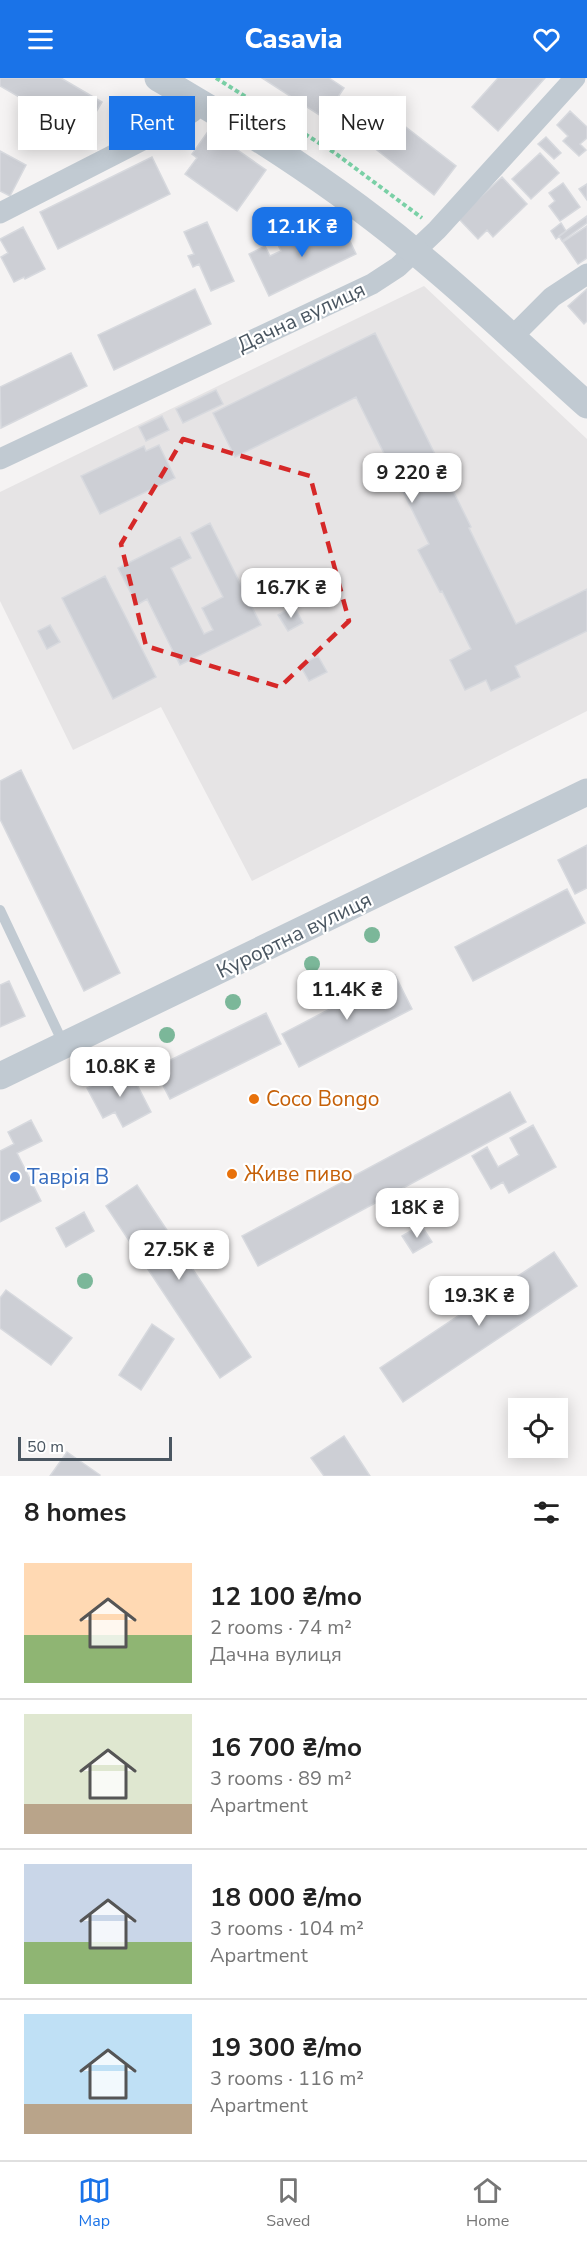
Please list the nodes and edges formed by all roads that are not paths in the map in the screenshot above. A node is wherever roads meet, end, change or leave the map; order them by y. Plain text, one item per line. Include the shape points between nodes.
1 (158, 78) edge
2 (575, 78) edge
3 (201, 103) junction
4 (0, 213) edge
5 (415, 251) junction
6 (587, 274) edge
7 (511, 338) junction
8 (587, 405) edge
9 (0, 459) edge
10 (587, 792) edge
11 (0, 910) edge
12 (64, 1045) junction
13 (0, 1076) edge

1 - 3 street
2 - 5 street, Дачна вулиця
3 - 4 street via 174,124
3 - 5 street via 280,152
5 - 7 street
5 - 9 street, Дачна вулиця via 372,284
6 - 7 street via 552,297
7 - 8 street
10 - 12 street, Курортна вулиця
11 - 12 lane
12 - 13 street, Курортна вулиця

